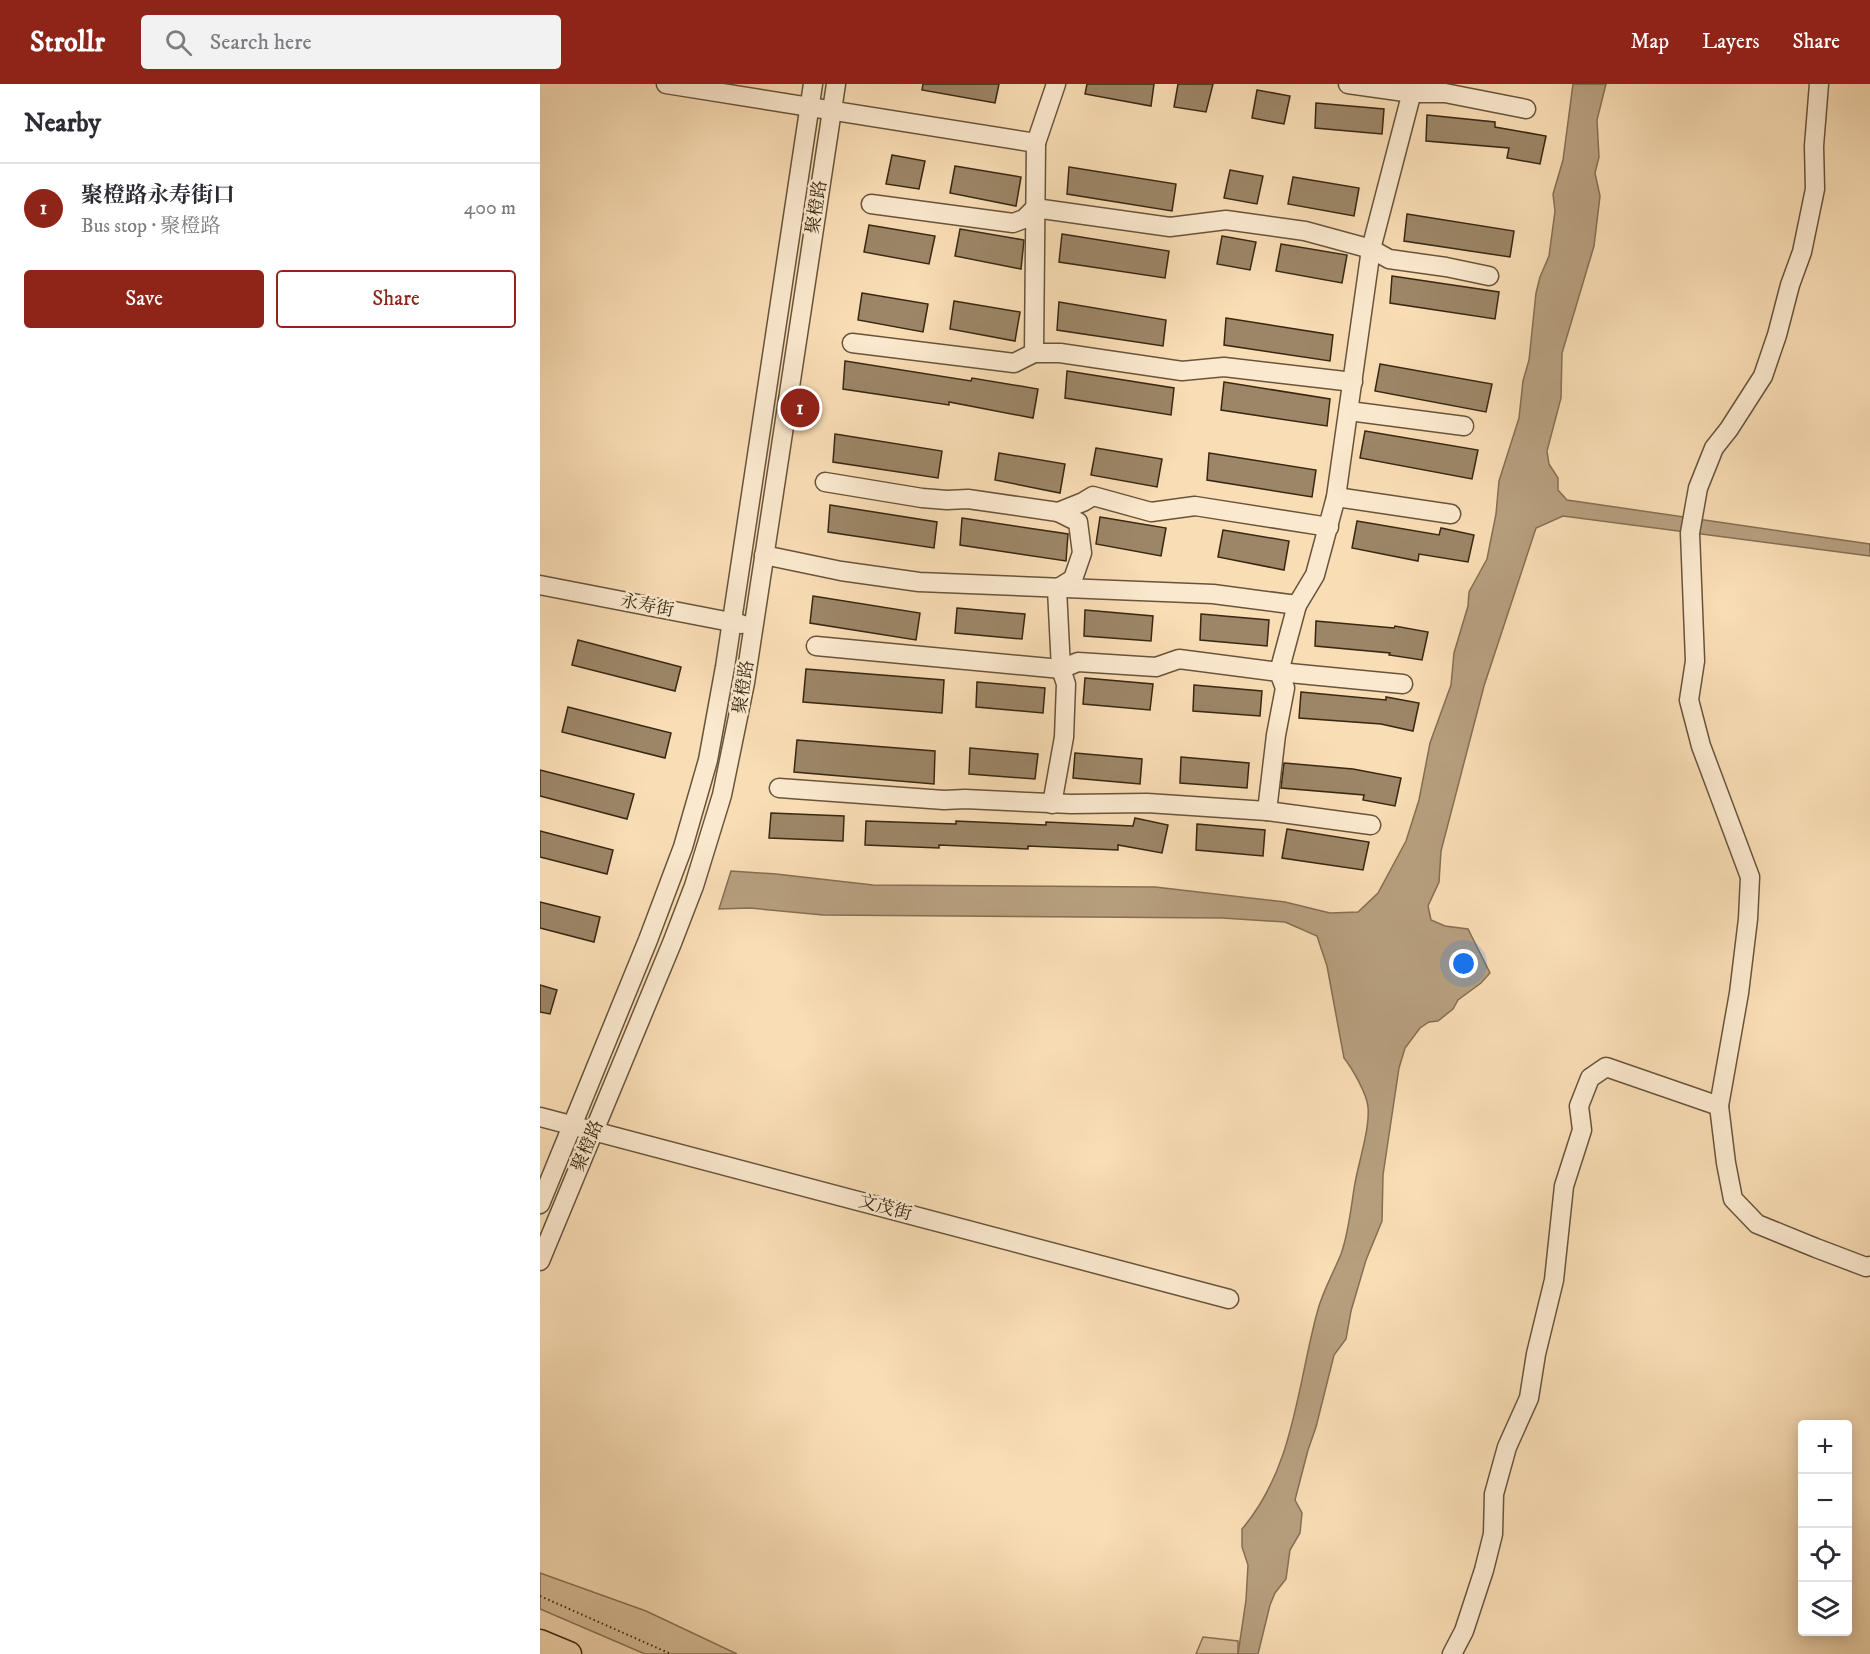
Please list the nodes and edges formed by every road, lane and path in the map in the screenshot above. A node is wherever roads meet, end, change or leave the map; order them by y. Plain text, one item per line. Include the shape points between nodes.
1 (666, 84) edge
2 (813, 84) edge
3 (836, 84) edge
4 (1056, 84) edge
5 (1348, 84) edge
6 (1819, 84) edge
7 (1413, 89) edge
8 (810, 106) junction
9 (832, 109) junction
10 (1526, 109) dead end
11 (1036, 143) junction
12 (871, 204) dead end
13 (1035, 207) junction
14 (1371, 249) junction
15 (1489, 276) dead end
16 (852, 343) dead end
17 (1034, 353) junction
18 (1353, 382) junction
19 (1349, 411) junction
20 (1464, 426) dead end
21 (825, 482) dead end
22 (1336, 497) junction
23 (1058, 512) junction
24 (1451, 514) dead end
25 (1329, 527) junction
26 (764, 555) junction
27 (540, 585) edge
28 (1057, 589) junction
29 (1297, 605) junction
30 (732, 623) junction
31 (753, 626) junction
32 (816, 646) dead end
33 (1061, 669) junction
34 (1279, 672) junction
35 (1403, 684) dead end
36 (779, 788) dead end
37 (1052, 804) junction
38 (1267, 811) junction
39 (1371, 825) dead end
40 (1719, 1106) junction
41 (540, 1117) edge
42 (573, 1126) junction
43 (594, 1131) junction
44 (540, 1204) edge
45 (540, 1261) edge
46 (1870, 1266) edge
47 (1229, 1299) dead end
48 (540, 1596) edge
49 (540, 1642) edge
50 (569, 1654) edge
51 (671, 1654) edge
52 (1452, 1654) edge

1 - 8 street
2 - 8 street, 聚橙路
3 - 9 street, 聚橙路
4 - 11 street
5 - 7 street
6 - 40 street via 1815,189 1802,252 1763,376 1714,448 1698,488 1690,533 1695,661 1689,700 1701,746 1750,877 1739,993
7 - 10 street
7 - 14 street
8 - 9 street
8 - 30 street, 聚橙路
9 - 11 street
9 - 26 street, 聚橙路
11 - 13 street
12 - 13 street via 1013,223 1024,219
13 - 14 street via 1170,227 1226,220 1305,231
13 - 17 street
14 - 15 street via 1389,259
14 - 18 street
16 - 17 street via 1014,363
17 - 18 street via 1060,353 1182,371 1224,367
18 - 19 street
19 - 20 street
19 - 22 street
21 - 23 street via 922,498 968,499
22 - 24 street
22 - 25 street
23 - 25 street via 1093,496 1151,513 1195,506
23 - 28 street via 1078,522 1082,553 1073,579
25 - 29 street via 1315,575
26 - 28 street via 919,582
26 - 31 street, 聚橙路
27 - 30 street, 永寿街
28 - 29 street via 1213,594
28 - 33 street
29 - 34 street
30 - 31 street, 永寿街
30 - 42 street, 聚橙路 via 708,760 683,847
31 - 43 street, 聚橙路 via 731,756 708,841 672,943
32 - 33 street
33 - 34 street via 1078,662 1156,667 1179,659
33 - 37 street via 1066,684 1064,737
34 - 35 street
34 - 38 street via 1285,688
36 - 37 street via 944,801
37 - 38 street via 1147,803
38 - 39 street
40 - 46 street via 1733,1199 1758,1224
40 - 52 street via 1606,1067 1590,1078 1579,1106 1582,1130 1564,1186 1554,1280 1529,1398 1507,1447 1494,1494 1493,1534 1484,1570 1464,1631
41 - 42 street, 文茂街
42 - 43 street, 文茂街
42 - 44 street, 聚橙路
43 - 45 street, 聚橙路
43 - 47 street, 文茂街
48 - 51 path
49 - 50 main road

